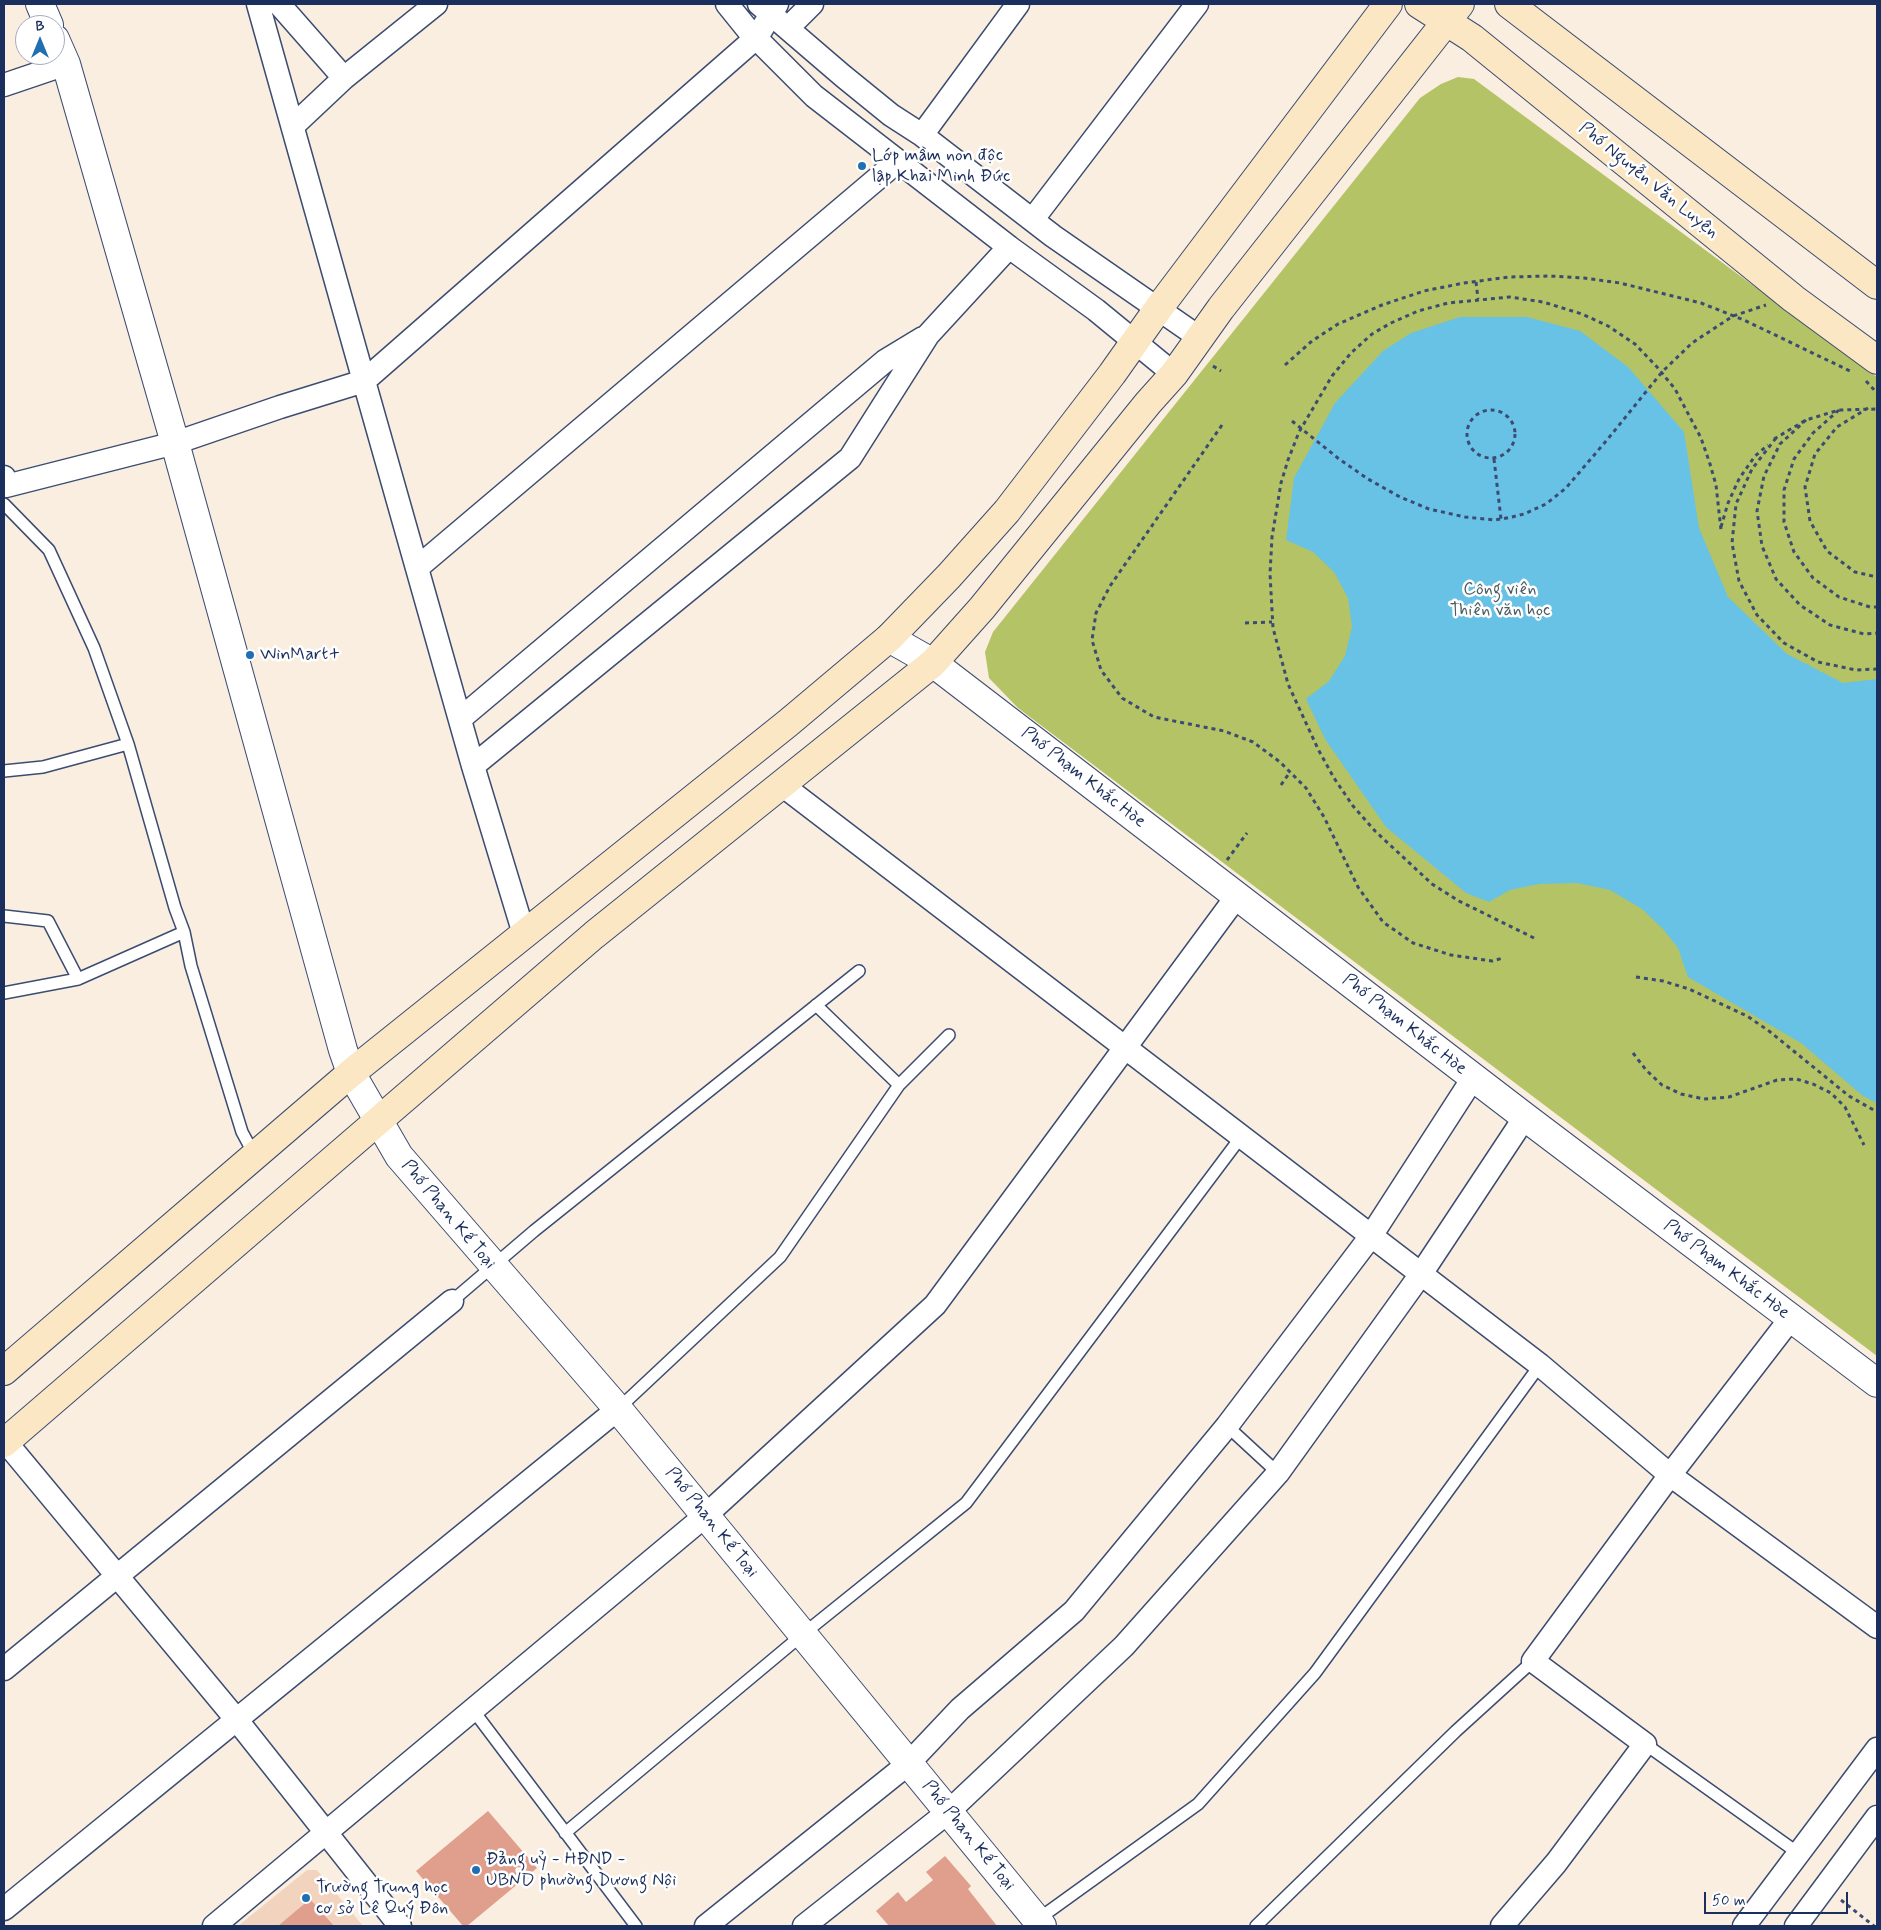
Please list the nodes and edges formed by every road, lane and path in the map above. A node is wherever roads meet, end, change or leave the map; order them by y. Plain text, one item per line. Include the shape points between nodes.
1 (258, 4) edge
2 (279, 4) edge
3 (436, 4) edge
4 (726, 4) edge
5 (812, 4) edge
6 (1018, 4) edge
7 (1197, 4) edge
8 (1388, 4) edge
9 (1418, 4) edge
10 (1509, 4) edge
11 (768, 7) edge
12 (1454, 13) edge
13 (788, 28) junction
14 (757, 37) junction
15 (66, 64) joint
16 (344, 78) junction
17 (4, 85) edge
18 (293, 126) junction
19 (922, 135) junction
20 (898, 161) junction
21 (1032, 219) junction
22 (1009, 247) junction
23 (1476, 282) junction
24 (1877, 285) edge
25 (1478, 299) junction
26 (1794, 299) junction
27 (1158, 309) junction
28 (1733, 316) junction
29 (928, 335) junction
30 (1200, 338) junction
31 (1135, 342) junction
32 (1285, 365) dead end
33 (1213, 366) dead end
34 (1870, 369) edge
35 (1222, 371) dead end
36 (1662, 372) junction
37 (1854, 373) dead end
38 (1174, 374) junction
39 (364, 381) junction
40 (1877, 393) edge
41 (1868, 408) junction
42 (1877, 409) edge
43 (1839, 410) junction
44 (1806, 420) junction
45 (1292, 421) dead end
46 (1222, 425) dead end
47 (1301, 428) junction
48 (1776, 438) junction
49 (175, 443) junction
50 (1494, 459) junction
51 (4, 477) edge
52 (4, 504) edge
53 (1502, 519) junction
54 (417, 568) junction
55 (1877, 577) edge
56 (1877, 607) edge
57 (1272, 622) junction
58 (1245, 623) dead end
59 (1877, 633) edge
60 (889, 638) junction
61 (933, 663) junction
62 (1877, 668) edge
63 (460, 719) junction
64 (128, 744) junction
65 (473, 766) junction
66 (4, 771) edge
67 (1290, 772) junction
68 (782, 785) junction
69 (1281, 785) dead end
70 (1247, 833) dead end
71 (1213, 878) junction
72 (1237, 896) junction
73 (4, 916) edge
74 (184, 932) junction
75 (524, 934) junction
76 (1534, 938) dead end
77 (1503, 958) dead end
78 (859, 971) dead end
79 (1636, 977) dead end
80 (78, 979) junction
81 (4, 993) edge
82 (816, 1005) junction
83 (949, 1035) dead end
84 (1125, 1048) junction
85 (1633, 1053) dead end
86 (351, 1073) junction
87 (1473, 1078) junction
88 (899, 1085) junction
89 (1877, 1112) edge
90 (1524, 1117) junction
91 (379, 1122) junction
92 (1241, 1136) junction
93 (1864, 1146) dead end
94 (255, 1156) junction
95 (1371, 1236) junction
96 (492, 1266) junction
97 (1421, 1274) junction
98 (452, 1301) joint
99 (1791, 1318) junction
100 (1540, 1366) junction
101 (4, 1371) edge
102 (1877, 1383) edge
103 (618, 1410) junction
104 (1227, 1426) junction
105 (4, 1441) edge
106 (1278, 1473) junction
107 (1670, 1474) junction
108 (705, 1516) junction
109 (117, 1576) junction
110 (1877, 1627) edge
111 (802, 1635) junction
112 (1533, 1661) junction
113 (4, 1669) edge
114 (473, 1710) junction
115 (236, 1719) junction
116 (1645, 1744) junction
117 (1877, 1749) edge
118 (908, 1764) junction
119 (947, 1813) junction
120 (1877, 1818) edge
121 (326, 1833) junction
122 (565, 1833) junction
123 (1798, 1853) junction
124 (1825, 1887) junction
125 (4, 1909) edge
126 (1036, 1924) edge
127 (214, 1926) edge
128 (400, 1926) edge
129 (636, 1926) edge
130 (706, 1926) edge
131 (804, 1926) edge
132 (1256, 1926) edge
133 (1502, 1926) edge
134 (1744, 1926) edge
135 (1796, 1926) edge
136 (1874, 1926) edge

1 - 18 street
2 - 16 street
3 - 16 street
4 - 14 street
5 - 13 street
6 - 19 street
7 - 21 street
8 - 27 main road
9 - 12 main road, Phố Nguyễn Văn Luyện
10 - 24 main road
11 - 13 street
11 - 14 street
12 - 26 main road, Phố Nguyễn Văn Luyện via 1472,38
12 - 30 main road
13 - 14 lane
13 - 19 street via 856,88
14 - 20 street via 814,96
14 - 39 street
15 - 17 street
15 - 49 street, Phố Phan Kế Toại
16 - 18 street
18 - 39 street
19 - 21 street
20 - 22 street
20 - 54 street
21 - 27 street
22 - 29 street
22 - 31 street
23 - 25 path
23 - 28 path via 1509,277 1584,278 1656,291
23 - 32 path via 1424,291 1356,316 1312,341
25 - 36 path via 1510,297 1543,302 1582,314 1635,344
25 - 47 path via 1448,302 1418,311 1372,334 1332,376
26 - 28 path
26 - 34 main road, Phố Nguyễn Văn Luyện
27 - 30 street
27 - 31 main road
28 - 36 path via 1692,343
28 - 37 path
29 - 63 street via 885,361
29 - 65 street via 850,458
30 - 38 main road
31 - 38 street
31 - 60 main road via 1007,511
33 - 35 path
34 - 40 path
36 - 48 path via 1675,389 1701,438 1716,485 1721,530 1739,478 1755,456
36 - 53 path via 1566,488 1535,509
38 - 61 main road
39 - 49 street
39 - 54 street
41 - 42 path
41 - 43 path
41 - 55 path via 1837,427 1815,454 1805,487 1810,521 1827,551 1855,572
43 - 44 path
43 - 56 path via 1814,433 1794,459 1784,490 1784,522 1794,552 1813,578 1839,597
44 - 48 path
44 - 59 path via 1780,444 1764,476 1758,511 1762,546 1776,579 1800,605 1830,624 1864,634
45 - 47 path
46 - 67 path via 1110,586 1096,613 1092,640 1101,670 1122,698 1154,717 1224,731 1253,742
47 - 53 path via 1361,474 1400,497 1429,509 1465,517
47 - 57 path via 1283,475 1272,537
48 - 62 path via 1752,469 1736,504 1732,543 1739,580 1757,615 1784,643 1818,662 1856,670
49 - 51 street via 6,486
49 - 86 street, Phố Phan Kế Toại
50 - 50 path via 1478,455 1466,434 1472,419 1486,411 1501,412 1515,430 1508,452
50 - 53 path
52 - 64 lane via 49,550 94,648
54 - 63 street
57 - 58 path
57 - 76 path via 1288,684 1318,748 1353,806 1406,862 1432,884
60 - 61 street, Phố Phạm Khắc Hòe
60 - 75 main road
61 - 68 main road
61 - 71 street, Phố Phạm Khắc Hòe
63 - 65 street
64 - 66 lane via 43,767
64 - 74 lane
65 - 75 street
67 - 69 path
67 - 77 path via 1306,788 1358,887 1384,922 1413,943 1451,955 1492,961
68 - 84 street
68 - 91 main road via 594,935
70 - 71 path
71 - 72 street, Phố Phạm Khắc Hòe
72 - 84 street
72 - 87 street, Phố Phạm Khắc Hòe
73 - 80 lane via 48,921
74 - 80 lane
74 - 94 lane via 191,966 242,1132
75 - 86 main road
78 - 82 lane
79 - 89 path via 1689,989 1747,1016 1849,1096
80 - 81 lane
82 - 88 lane
82 - 96 lane
83 - 88 lane
84 - 92 street
84 - 108 street via 935,1305
85 - 93 path via 1662,1085 1681,1094 1704,1099 1729,1097 1777,1080 1796,1079 1813,1084 1831,1093 1845,1107
86 - 91 street, Phố Phan Kế Toại
86 - 94 main road
87 - 90 street, Phố Phạm Khắc Hòe
87 - 95 street
88 - 103 lane via 780,1257
90 - 97 street
90 - 99 street, Phố Phạm Khắc Hòe
91 - 96 street, Phố Phan Kế Toại via 399,1156
91 - 105 main road
92 - 95 street
92 - 111 lane via 966,1503
94 - 101 main road
95 - 97 street
95 - 104 street
96 - 98 lane
96 - 103 street, Phố Phan Kế Toại
97 - 100 street
97 - 106 street
98 - 109 street
99 - 102 street, Phố Phạm Khắc Hòe
99 - 107 street
100 - 107 street
100 - 126 lane via 1316,1674 1198,1804
103 - 108 street, Phố Phan Kế Toại
103 - 115 street
104 - 106 lane
104 - 118 street via 1074,1611 960,1709
105 - 109 street
106 - 119 street via 1124,1646
107 - 110 street
107 - 112 street
108 - 111 street, Phố Phan Kế Toại
108 - 114 street
109 - 113 street
109 - 115 street
111 - 118 street, Phố Phan Kế Toại
111 - 122 lane
112 - 116 street
112 - 132 lane via 1456,1731
114 - 121 street
114 - 122 lane
115 - 121 street
115 - 125 street
116 - 123 lane
116 - 133 street via 1556,1863
117 - 123 street
118 - 119 street, Phố Phan Kế Toại
118 - 130 street
119 - 126 street, Phố Phan Kế Toại
119 - 131 street
120 - 124 street
121 - 127 street
121 - 128 street
122 - 129 lane
123 - 134 street
124 - 135 street
124 - 136 path

